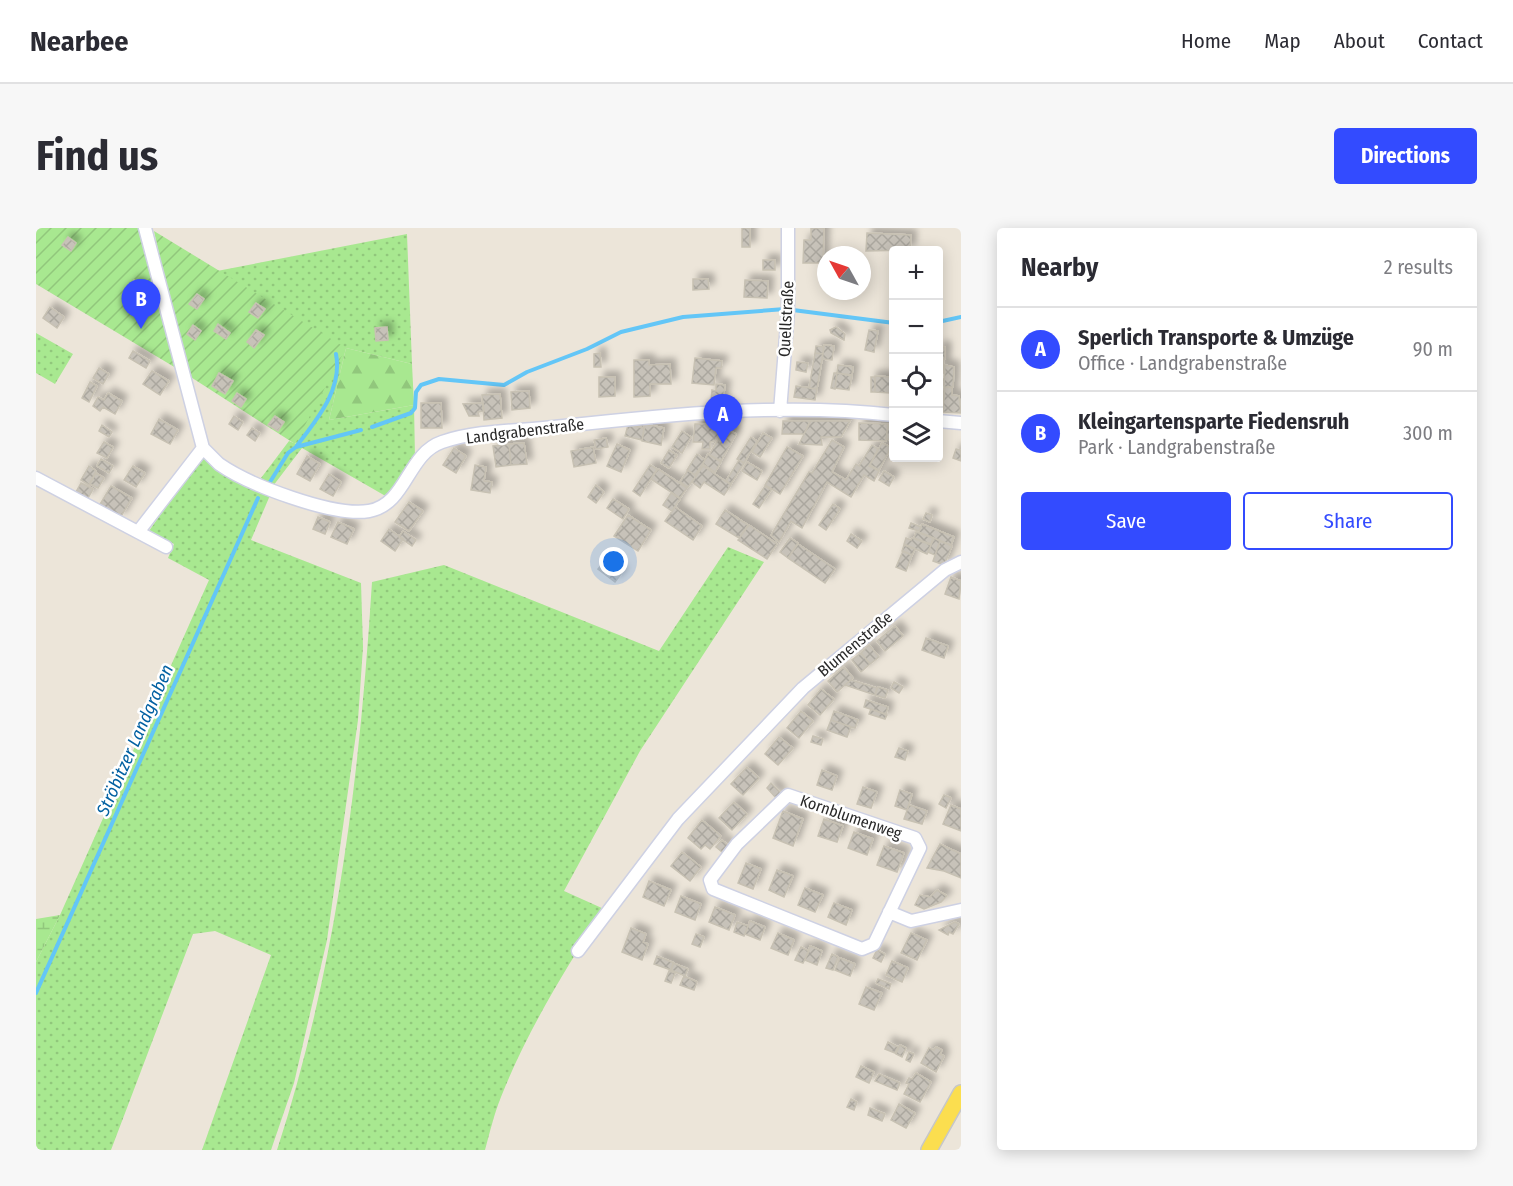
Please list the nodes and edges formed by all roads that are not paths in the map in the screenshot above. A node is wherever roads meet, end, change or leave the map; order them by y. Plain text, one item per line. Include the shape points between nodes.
1 (145, 228) edge
2 (788, 228) edge
3 (780, 411) junction
4 (889, 415) edge
5 (943, 421) edge
6 (961, 423) edge
7 (203, 448) junction
8 (36, 478) edge
9 (138, 532) junction
10 (166, 547) dead end
11 (961, 562) edge
12 (961, 910) edge
13 (889, 912) junction
14 (578, 951) dead end
15 (961, 1093) edge
16 (929, 1150) edge

1 - 7 street
2 - 3 street, Quellstraße via 788,309
3 - 4 street, Landgrabenstraße
3 - 7 street, Landgrabenstraße via 635,418 445,441 423,453 391,500 368,511 332,509 261,486 219,463
5 - 6 street
7 - 9 street
8 - 9 street
9 - 10 street
11 - 14 street, Blumenstraße via 928,584 803,688 678,819
12 - 13 street via 911,921
13 - 13 street, Kornblumenweg via 873,944 862,949 713,889 710,880 737,844 788,795 915,838 920,848
15 - 16 main road

